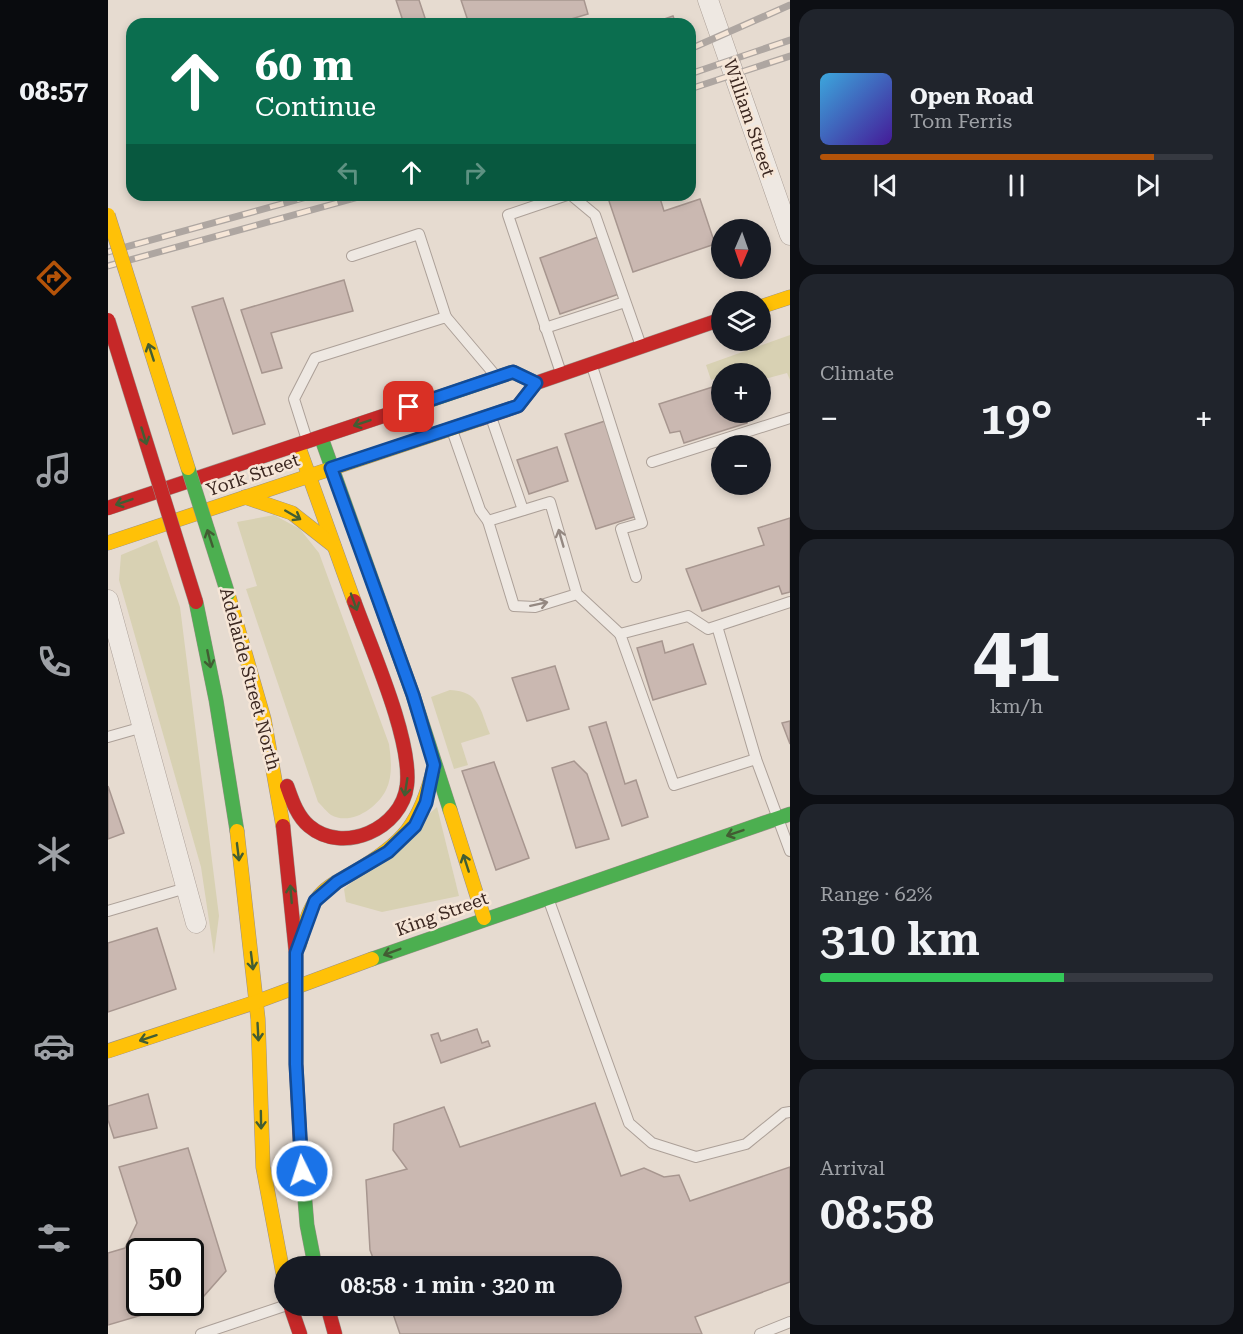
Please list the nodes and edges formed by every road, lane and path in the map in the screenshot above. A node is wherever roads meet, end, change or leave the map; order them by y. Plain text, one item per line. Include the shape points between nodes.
1 (708, 0) edge
2 (551, 201) edge
3 (577, 201) edge
4 (108, 215) edge
5 (790, 235) edge
6 (352, 256) dead end
7 (790, 297) edge
8 (625, 302) junction
9 (771, 303) edge
10 (446, 317) junction
11 (108, 320) edge
12 (711, 324) edge
13 (545, 328) junction
14 (641, 346) junction
15 (591, 363) junction
16 (561, 373) junction
17 (497, 378) junction
18 (536, 383) junction
19 (490, 414) junction
20 (790, 418) edge
21 (451, 427) junction
22 (309, 441) junction
23 (652, 462) dead end
24 (331, 468) junction
25 (308, 475) junction
26 (245, 497) junction
27 (108, 508) edge
28 (523, 510) junction
29 (489, 521) junction
30 (108, 543) edge
31 (334, 546) junction
32 (636, 577) dead end
33 (577, 594) junction
34 (108, 600) edge
35 (790, 602) edge
36 (717, 626) junction
37 (620, 634) junction
38 (264, 719) junction
39 (143, 727) junction
40 (108, 737) edge
41 (756, 759) junction
42 (434, 765) junction
43 (784, 816) edge
44 (790, 851) edge
45 (186, 888) junction
46 (548, 897) junction
47 (108, 911) edge
48 (484, 918) junction
49 (196, 923) dead end
50 (296, 953) junction
51 (296, 988) junction
52 (256, 1002) junction
53 (108, 1051) edge
54 (790, 1112) edge
55 (279, 1256) edge
56 (313, 1256) edge
57 (274, 1310) edge
58 (293, 1316) edge
59 (330, 1316) edge
60 (790, 1322) edge
61 (201, 1334) edge
62 (300, 1334) edge
63 (335, 1334) edge
64 (760, 1334) edge

1 - 5 street, William Street
2 - 13 lane via 508,215
3 - 8 lane via 596,215
38 -> 4 main road, Adelaide Street North, bridge
6 - 10 lane via 419,234
7 - 9 main road
8 - 13 lane
8 - 14 lane
10 - 17 lane
10 - 22 lane via 315,358 294,399
11 -> 52 main road, Adelaide Street North, bridge via 196,602 215,692
12 - 14 main road, York Street
13 - 16 lane
14 - 15 main road, York Street
15 - 16 main road, York Street
15 - 32 lane via 642,522 621,529
16 - 18 main road, York Street
17 - 18 main road, York Street via 513,372
17 -> 22 main road, York Street
18 - 19 main road, York Street via 518,406
19 - 21 main road, York Street
19 - 28 lane
20 - 23 lane
21 - 24 main road, York Street
21 - 29 lane via 480,510
22 - 24 main road
22 - 25 main road
22 -> 27 main road, York Street
24 - 25 main road, York Street
24 - 42 main road via 413,695
25 - 26 main road, York Street
25 - 31 main road
26 - 30 main road, York Street
26 -> 31 main road via 292,513
28 - 29 lane
33 -> 28 lane via 550,502
29 -> 33 lane via 514,606 535,607
31 -> 38 main road via 408,759 403,804 392,820 375,832 354,838 331,836 311,828 297,813
33 - 37 lane
34 - 39 street
35 - 36 lane
36 - 37 lane via 708,629 688,616
36 - 41 lane
37 - 41 lane via 674,785
50 -> 38 main road, Adelaide Street North via 282,811
39 - 40 lane
39 - 45 street
41 - 43 lane
48 -> 42 main road
42 - 50 main road via 426,803 415,826 388,852 337,882 315,901
43 - 44 lane
43 -> 46 main road, King Street
45 - 47 lane
45 - 49 street
46 - 48 main road, King Street
46 - 54 lane via 629,1123 652,1143 696,1157 746,1144
48 -> 51 main road, King Street
50 - 51 main road, Adelaide Street North
51 - 52 main road, King Street
51 - 56 main road, Adelaide Street North via 301,1153
52 -> 53 main road, King Street
52 -> 55 main road, Adelaide Street North via 262,1151
57 - 61 lane
58 - 62 main road
59 - 63 main road
60 - 64 lane

